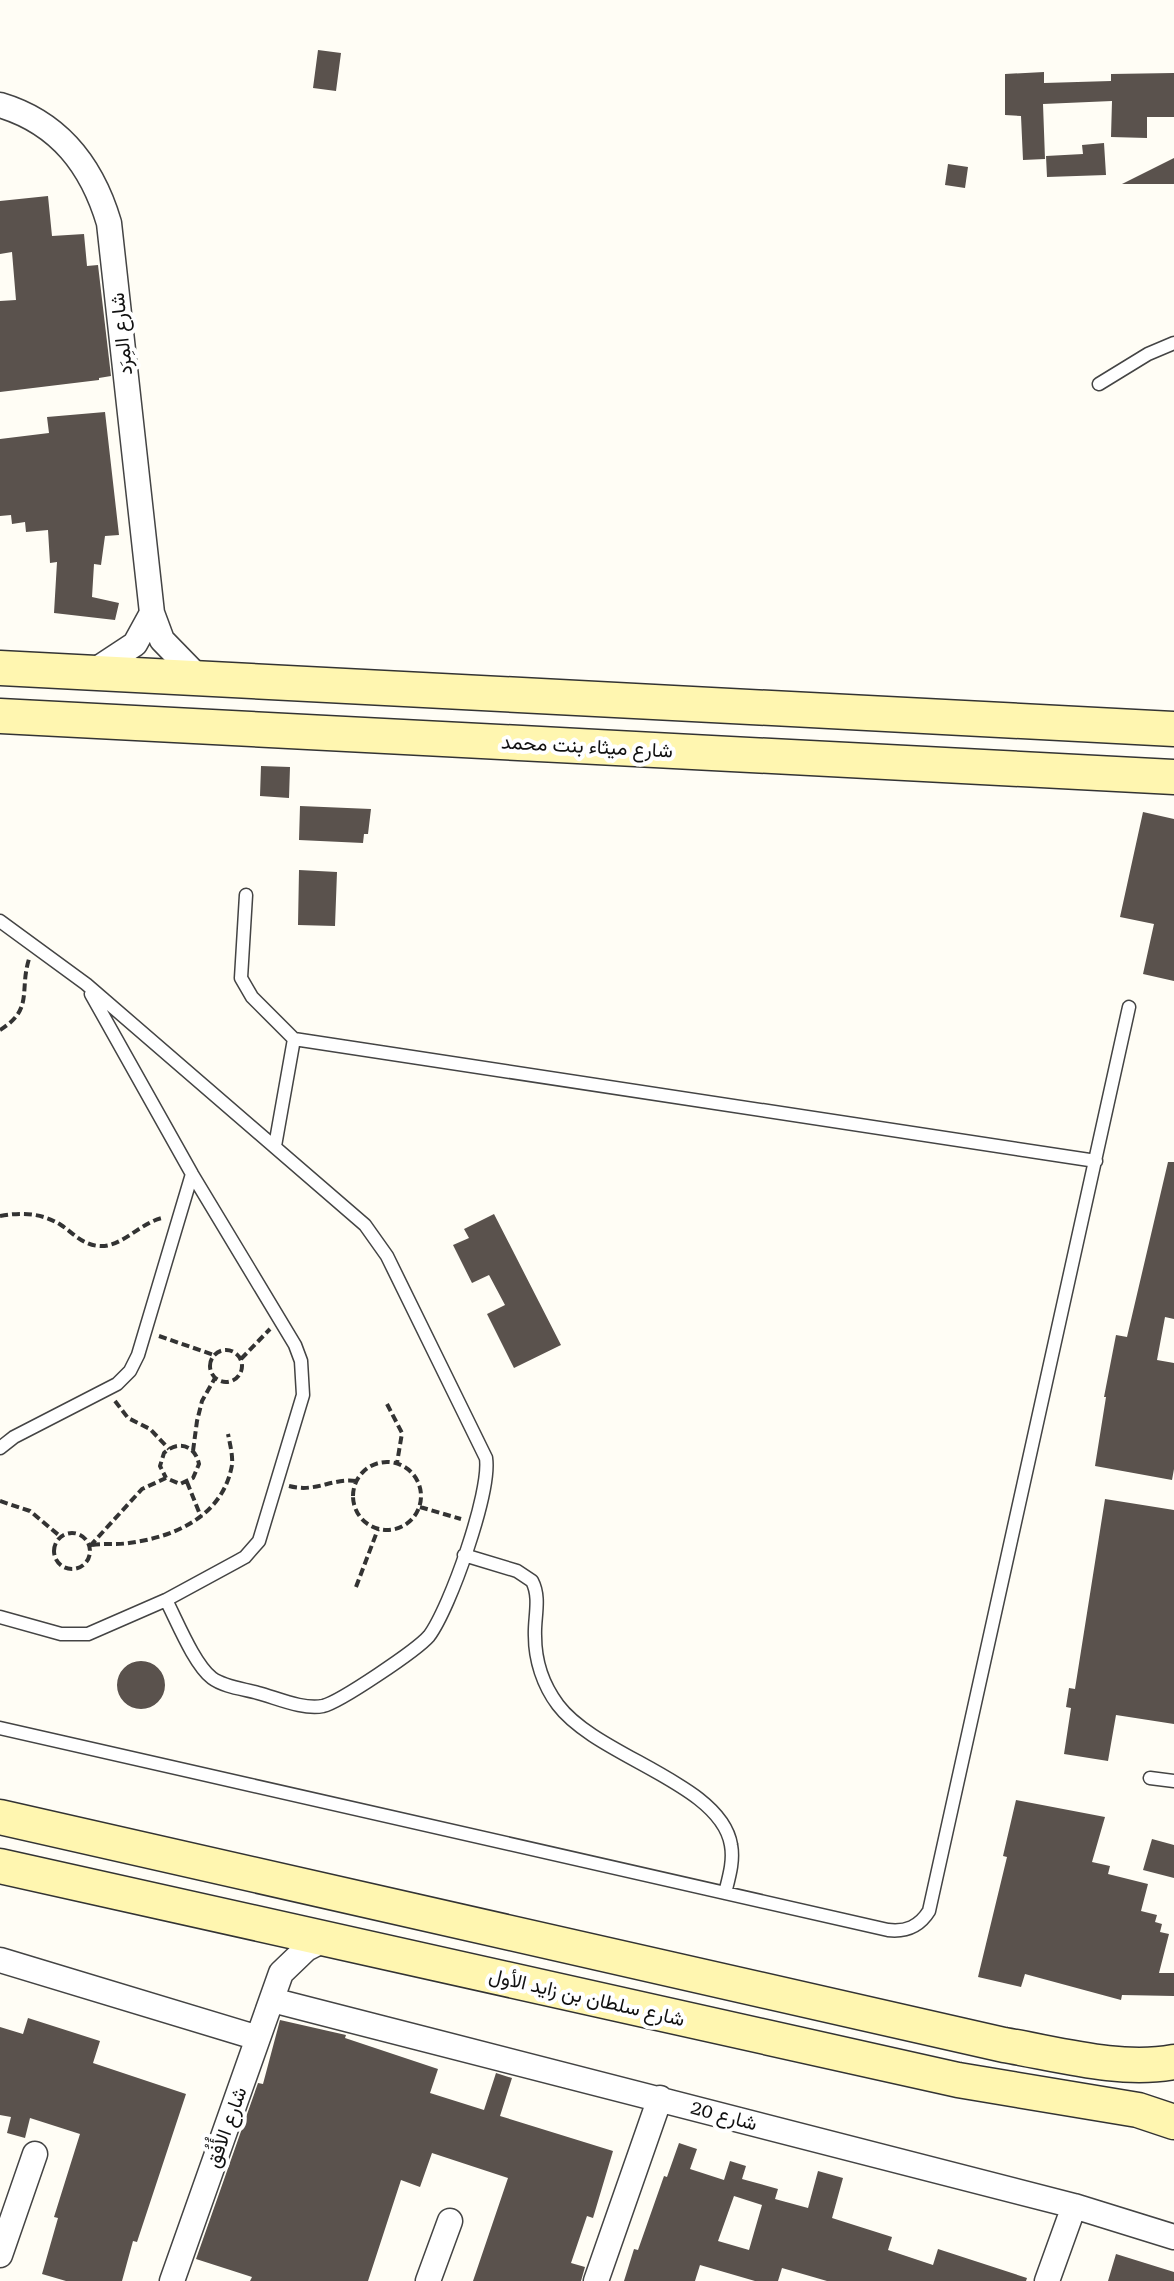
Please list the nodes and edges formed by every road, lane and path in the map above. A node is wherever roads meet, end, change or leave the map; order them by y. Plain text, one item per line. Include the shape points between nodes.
1 (0, 105) edge
2 (1174, 343) edge
3 (1099, 384) dead end
4 (152, 613) junction
5 (0, 668) edge
6 (91, 673) junction
7 (200, 679) junction
8 (0, 716) edge
9 (1174, 729) edge
10 (1174, 777) edge
11 (246, 895) dead end
12 (0, 921) edge
13 (34, 946) junction
14 (86, 984) junction
15 (1129, 1007) dead end
16 (0, 1030) edge
17 (294, 1039) junction
18 (275, 1146) junction
19 (1096, 1161) junction
20 (192, 1174) junction
21 (0, 1216) edge
22 (178, 1222) junction
23 (279, 1318) junction
24 (145, 1331) junction
25 (214, 1355) junction
26 (241, 1359) junction
27 (215, 1378) junction
28 (107, 1389) junction
29 (387, 1404) dead end
30 (228, 1434) dead end
31 (0, 1448) edge
32 (169, 1449) junction
33 (193, 1451) junction
34 (397, 1463) junction
35 (166, 1478) junction
36 (356, 1481) junction
37 (187, 1482) junction
38 (277, 1483) junction
39 (0, 1501) edge
40 (420, 1507) junction
41 (201, 1517) junction
42 (474, 1523) junction
43 (378, 1529) junction
44 (61, 1537) junction
45 (90, 1546) junction
46 (464, 1555) junction
47 (356, 1587) dead end
48 (166, 1600) junction
49 (0, 1617) edge
50 (0, 1728) edge
51 (1150, 1778) dead end
52 (1174, 1781) edge
53 (0, 1817) edge
54 (0, 1843) edge
55 (182, 1859) junction
56 (0, 1866) edge
57 (725, 1893) junction
58 (251, 1921) junction
59 (328, 1938) junction
60 (0, 1960) edge
61 (281, 1973) junction
62 (272, 2000) junction
63 (258, 2038) junction
64 (1174, 2062) edge
65 (660, 2098) junction
66 (1174, 2122) edge
67 (35, 2154) dead end
68 (1074, 2206) junction
69 (450, 2221) dead end
70 (1174, 2237) edge
71 (0, 2255) edge
72 (172, 2281) edge
73 (428, 2281) edge
74 (596, 2281) edge
75 (1047, 2281) edge

1 - 4 street, شارع المِرَد via 42,124 66,143 100,194 109,223
2 - 3 lane
4 - 6 street via 135,644
4 - 7 street, شارع المِرَد via 162,640
5 - 6 main road
6 - 7 main road
7 - 9 main road
8 - 10 main road, شارع ميثاء بنت محمد
11 - 17 lane via 241,978 252,997
12 - 13 lane
13 - 14 lane
13 - 16 path via 23,1008
14 - 18 lane
14 - 20 lane
15 - 19 lane
17 - 18 lane
17 - 19 lane
18 - 42 lane via 365,1225 387,1256 486,1458 487,1479
19 - 57 lane via 929,1911 916,1926 898,1931
20 - 22 lane
20 - 23 lane
21 - 22 path via 38,1215 83,1242 102,1247 151,1221
22 - 24 lane
23 - 26 path
23 - 38 lane via 295,1345 303,1395
24 - 25 path
24 - 28 lane via 130,1371
25 - 26 path via 232,1350
25 - 27 path via 210,1367
26 - 27 path via 242,1371 233,1381
27 - 33 path via 202,1401
28 - 31 lane
28 - 32 path via 128,1418 150,1429
29 - 34 path via 402,1433
30 - 41 path via 232,1464 223,1491
32 - 33 path via 182,1445
32 - 35 path via 160,1466
33 - 37 path via 198,1472
34 - 36 path via 374,1465
34 - 40 path via 418,1480
35 - 37 path
35 - 45 path via 142,1489
36 - 38 path via 343,1479 309,1490
36 - 43 path via 358,1514
37 - 41 path
38 - 48 lane via 253,1550
39 - 44 path via 30,1511
40 - 42 path
40 - 43 path via 404,1527
41 - 45 path via 155,1538
42 - 46 lane
43 - 47 path
44 - 45 path via 81,1535
44 - 45 path via 54,1549 63,1567 83,1565
46 - 48 lane via 426,1639 322,1706 211,1677
46 - 57 lane via 532,1581 541,1673 570,1718 716,1813 731,1843
48 - 49 lane via 79,1635
50 - 57 lane
51 - 52 lane
53 - 55 main road
54 - 55 main road via 10,1837 107,1858
55 - 64 main road via 1004,2045 1115,2062
56 - 58 main road, شارع سلطان بن زايد الأول
58 - 59 main road, شارع سلطان بن زايد الأول
58 - 61 street via 270,1945
59 - 61 street via 297,1956
59 - 66 main road, شارع سلطان بن زايد الأول via 958,2080 1138,2110
60 - 63 street
61 - 62 street, شارع الأُفُق
62 - 63 street, شارع الأُفُق
62 - 65 street, شارع 20
63 - 72 street, شارع الأُفُق
65 - 68 street, شارع 20
65 - 74 street
67 - 71 street
68 - 70 street, شارع 20
68 - 75 street
69 - 73 street

